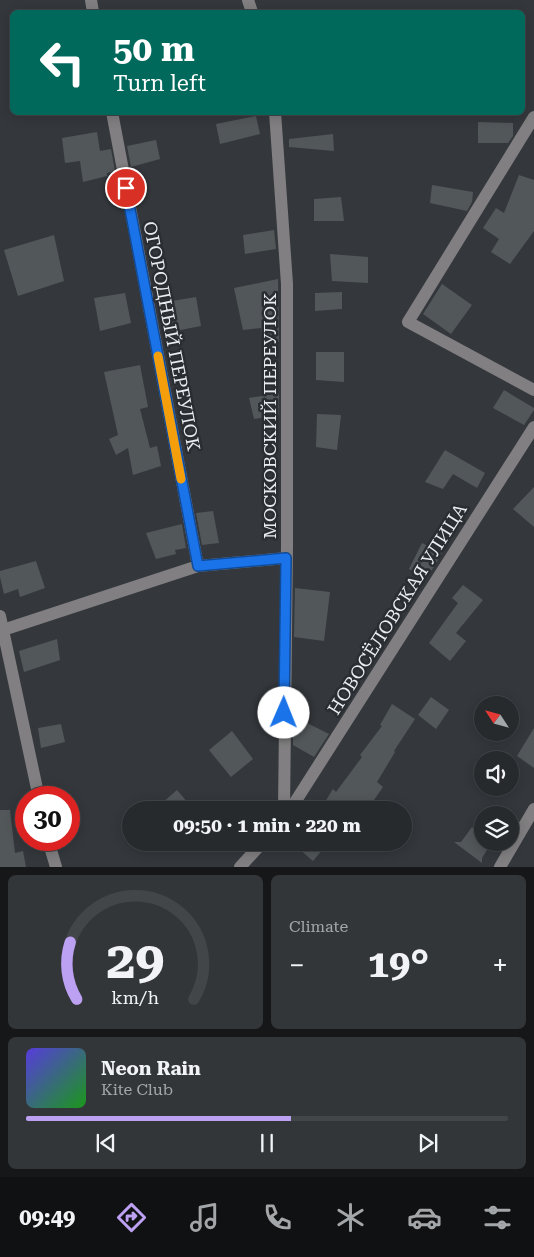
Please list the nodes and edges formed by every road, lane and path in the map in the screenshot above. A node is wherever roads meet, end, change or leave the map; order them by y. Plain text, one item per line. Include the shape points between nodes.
1 (113, 115) edge
2 (275, 115) edge
3 (534, 117) edge
4 (534, 390) edge
5 (534, 427) edge
6 (286, 558) junction
7 (198, 566) junction
8 (0, 616) edge
9 (3, 630) junction
10 (36, 786) edge
11 (284, 801) edge
12 (296, 801) edge
13 (534, 809) edge
14 (51, 851) edge
15 (255, 851) edge
16 (56, 867) edge
17 (240, 867) edge
18 (500, 867) edge

1 - 7 street, ОГОРОДНЫЙ ПЕРЕУЛОК
2 - 6 street, МОСКОВСКИЙ ПЕРЕУЛОК via 287,284
3 - 4 street via 408,322
5 - 12 street, НОВОСЁЛОВСКАЯ УЛИЦА
6 - 7 street
6 - 11 street, МОСКОВСКИЙ ПЕРЕУЛОК
7 - 9 street
8 - 9 street
9 - 10 street
13 - 18 street
14 - 16 street
15 - 17 street

